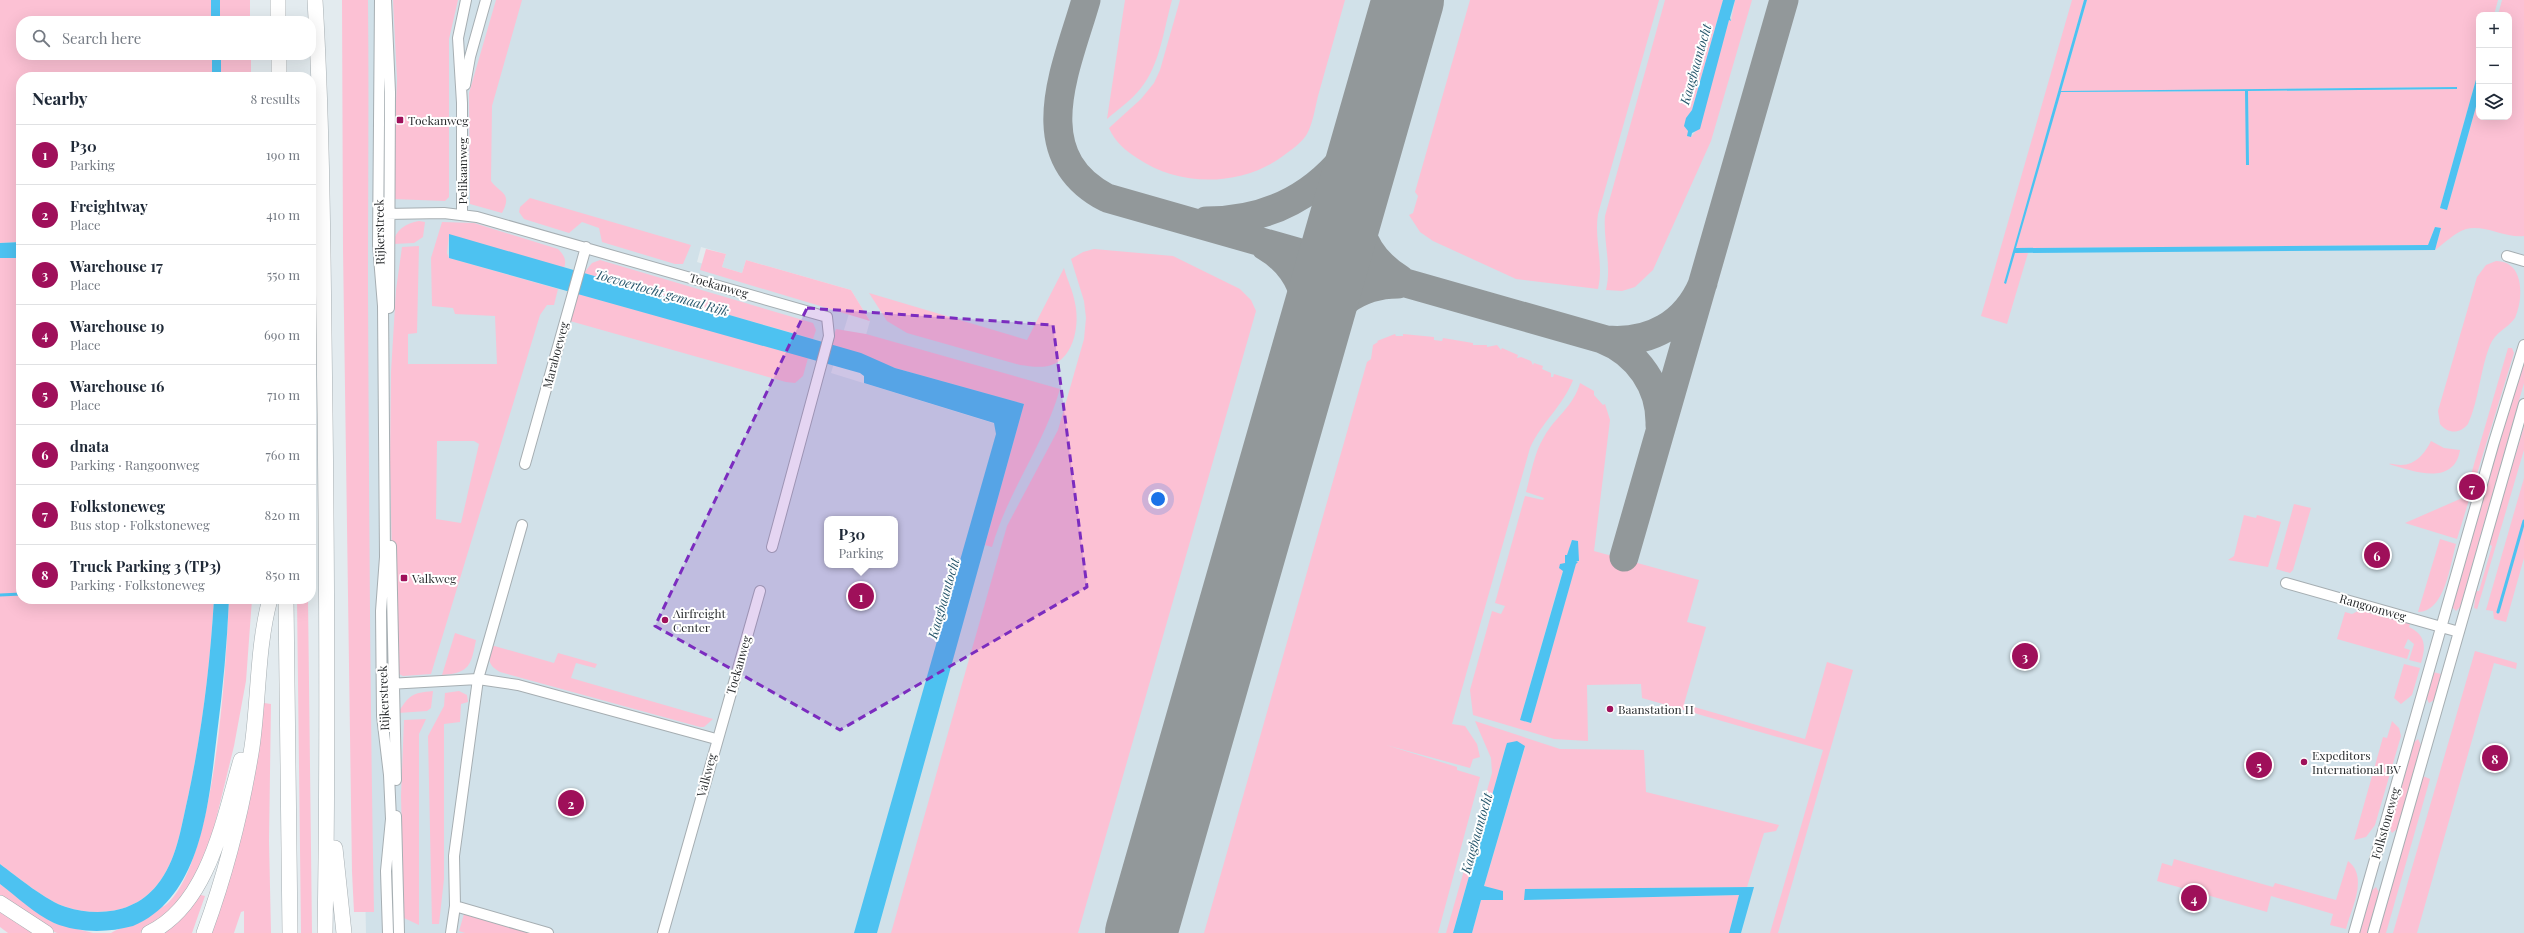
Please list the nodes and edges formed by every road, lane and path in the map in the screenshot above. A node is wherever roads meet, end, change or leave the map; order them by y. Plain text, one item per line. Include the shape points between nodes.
1 (278, 0) edge
2 (315, 0) edge
3 (380, 0) edge
4 (386, 0) edge
5 (466, 0) edge
6 (486, 0) edge
7 (278, 16) edge
8 (279, 60) edge
9 (279, 72) edge
10 (462, 103) junction
11 (378, 214) junction
12 (390, 214) junction
13 (462, 214) junction
14 (586, 247) junction
15 (2507, 256) dead end
16 (2524, 260) edge
17 (2524, 267) edge
18 (2524, 345) edge
19 (2524, 404) edge
20 (387, 463) junction
21 (525, 464) dead end
22 (522, 525) dead end
23 (772, 546) dead end
24 (2286, 583) dead end
25 (760, 591) dead end
26 (269, 604) edge
27 (286, 604) edge
28 (2441, 627) junction
29 (2459, 632) junction
30 (478, 679) junction
31 (382, 684) junction
32 (394, 684) junction
33 (256, 707) junction
34 (716, 739) junction
35 (328, 782) junction
36 (0, 903) edge
37 (455, 906) junction
38 (46, 933) edge
39 (150, 933) edge
40 (204, 933) edge
41 (290, 933) edge
42 (325, 933) edge
43 (344, 933) edge
44 (388, 933) edge
45 (399, 933) edge
46 (451, 933) edge
47 (548, 933) edge
48 (663, 933) edge
49 (2354, 933) edge
50 (2372, 933) edge

1 - 7 highway
2 - 35 highway via 320,76
3 - 11 street, Rijkerstreek
4 - 12 street, Rijkerstreek via 390,92
5 - 10 street, Pelikaanweg via 458,38
6 - 10 street, Pelikaanweg via 467,67
8 - 9 highway
10 - 13 street, Pelikaanweg
11 - 12 street, Toekanweg
11 - 20 street, Rijkerstreek
12 - 13 street, Toekanweg
12 - 20 street, Rijkerstreek
13 - 14 street, Toekanweg
14 - 21 street, Maraboeweg
14 - 23 street, Toekanweg via 827,317 829,336
15 - 16 street
16 - 17 street
18 - 28 street, Folkstoneweg
19 - 29 street, Folkstoneweg
20 - 31 street, Rijkerstreek via 381,611
20 - 32 street, Rijkerstreek
22 - 30 street
24 - 28 street, Rangoonweg
25 - 34 street, Toekanweg
26 - 33 highway via 263,626
27 - 41 highway
28 - 29 street, Rangoonweg
28 - 49 street, Folkstoneweg
29 - 50 street, Folkstoneweg
30 - 32 street, Valkweg
30 - 34 street, Valkweg via 518,685
30 - 37 street via 454,856
31 - 32 street, Valkweg
31 - 44 street, Rijkerstreek via 382,716 390,800 386,871
32 - 45 street, Rijkerstreek
33 - 39 highway via 203,877 190,898 172,919
33 - 40 highway via 252,747 239,811
34 - 48 street, Valkweg
35 - 42 highway
35 - 43 highway
36 - 38 highway
37 - 46 street
37 - 47 street

